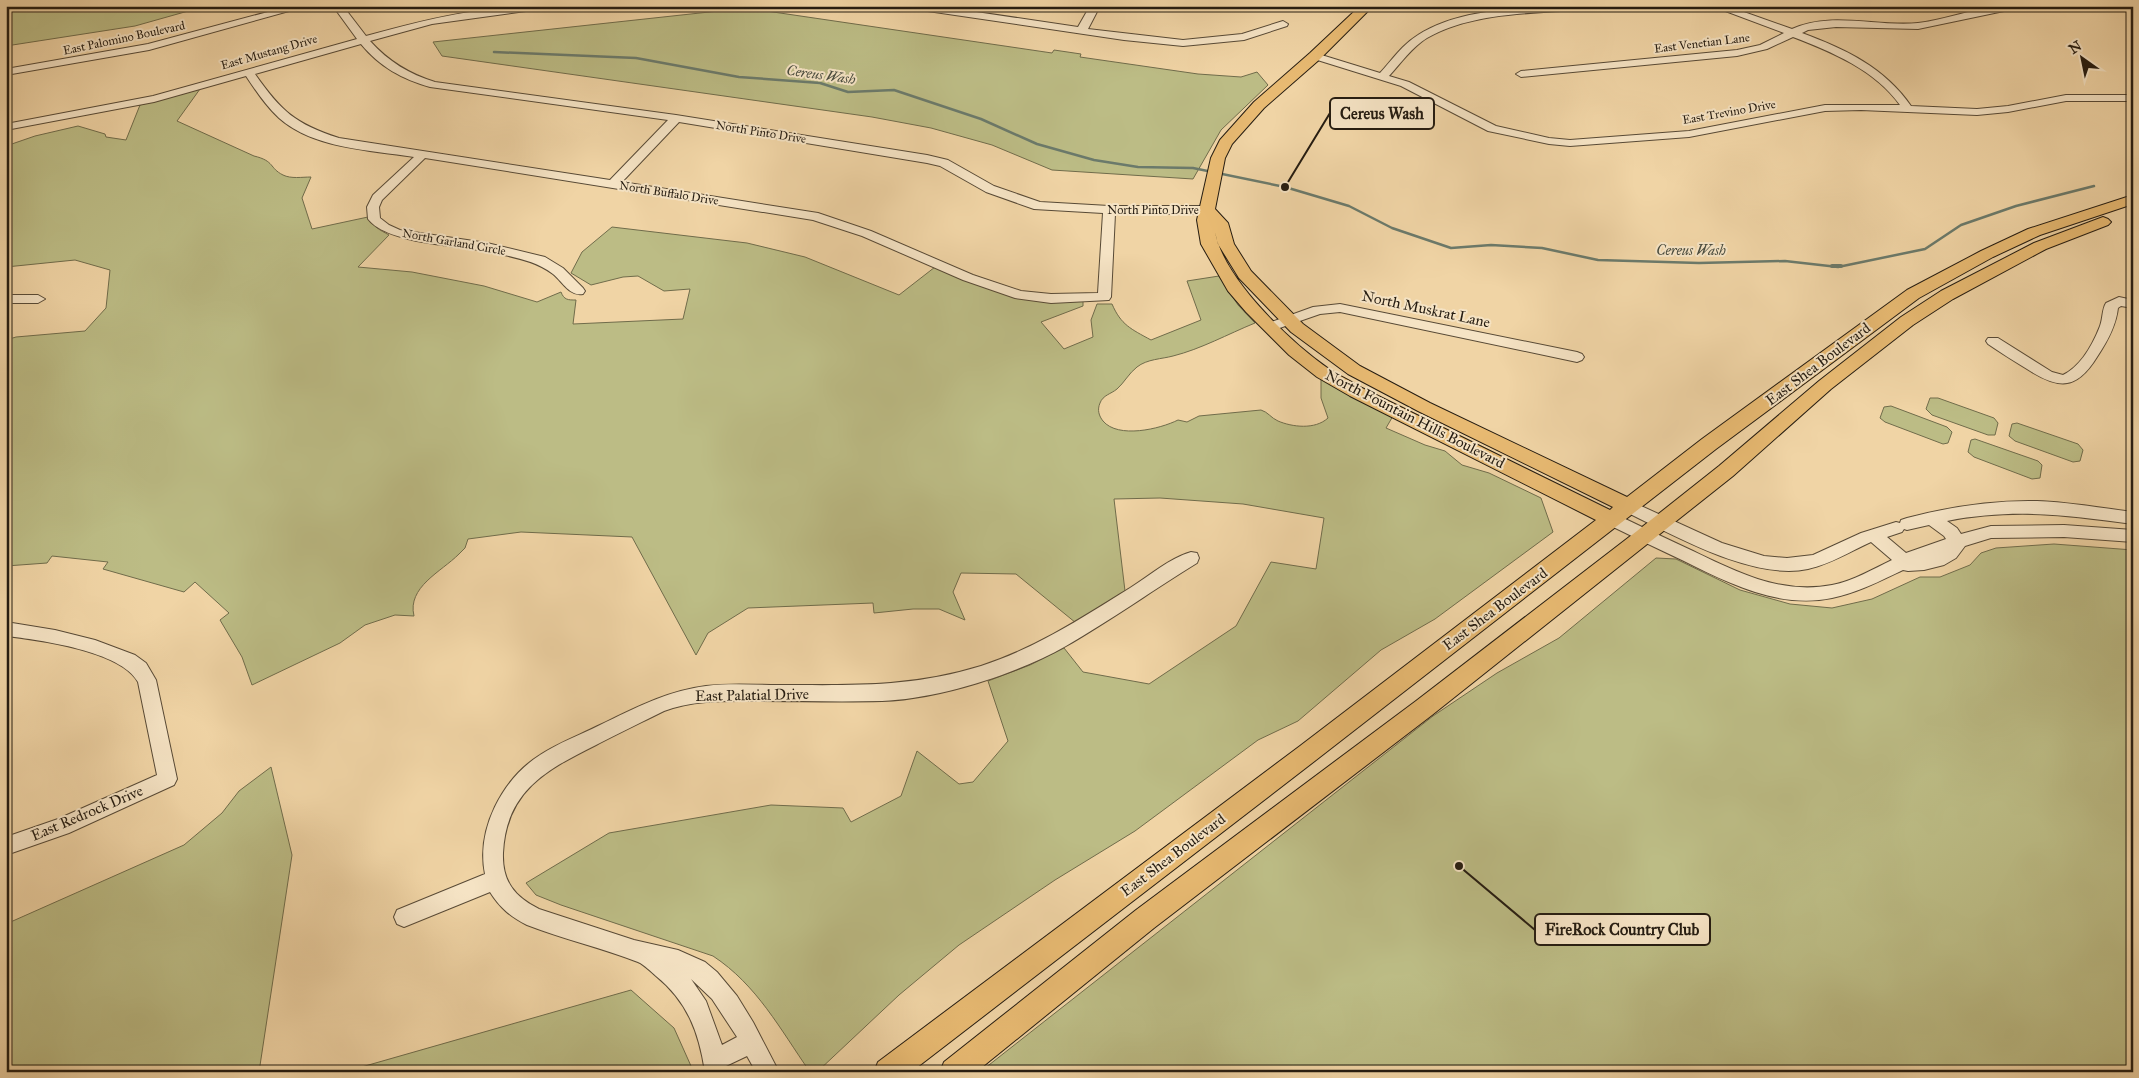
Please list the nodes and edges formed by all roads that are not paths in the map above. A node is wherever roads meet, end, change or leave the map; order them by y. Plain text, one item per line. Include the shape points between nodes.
1 (302, 6) edge
2 (338, 6) edge
3 (540, 6) edge
4 (914, 6) edge
5 (1095, 6) edge
6 (1367, 6) edge
7 (1600, 6) edge
8 (1716, 6) edge
9 (2000, 9) dead end
10 (1283, 24) dead end
11 (1082, 30) junction
12 (1790, 34) junction
13 (363, 40) junction
14 (1315, 56) junction
15 (6, 72) edge
16 (249, 73) junction
17 (1521, 74) dead end
18 (1382, 77) junction
19 (2133, 98) edge
20 (1908, 109) junction
21 (676, 118) junction
22 (6, 127) edge
23 (421, 156) junction
24 (613, 184) junction
25 (2133, 199) edge
26 (1109, 210) junction
27 (1208, 210) junction
28 (2133, 212) edge
29 (2078, 216) junction
30 (2094, 226) junction
31 (578, 291) dead end
32 (6, 299) edge
33 (38, 299) dead end
34 (2133, 304) edge
35 (1279, 324) junction
36 (1993, 341) dead end
37 (1576, 356) dead end
38 (1998, 509) junction
39 (1620, 513) junction
40 (1933, 517) junction
41 (2133, 518) edge
42 (1661, 521) junction
43 (2016, 532) junction
44 (1644, 536) junction
45 (2133, 536) edge
46 (1868, 537) junction
47 (1962, 540) junction
48 (1191, 558) dead end
49 (1900, 563) junction
50 (6, 629) edge
51 (6, 846) edge
52 (495, 880) junction
53 (404, 917) dead end
54 (646, 954) junction
55 (751, 1042) junction
56 (715, 1066) edge
57 (768, 1072) edge
58 (888, 1072) edge
59 (954, 1072) edge

1 - 15 street, East Palomino Boulevard via 149,47
2 - 13 street, North Pinto Drive
3 - 13 street, East Mustang Drive via 438,20
4 - 11 street
5 - 11 street
6 - 14 main road
7 - 18 street via 1482,17 1445,26 1421,38
8 - 12 street
9 - 12 street, East Venetian Lane via 1918,26 1826,24
10 - 11 street via 1244,37 1204,42 1161,42
12 - 17 street, East Venetian Lane via 1763,47 1737,53
12 - 20 street via 1863,66 1889,85
13 - 16 street, East Mustang Drive
13 - 21 street, North Pinto Drive via 377,58 416,81 458,90
14 - 18 street, East Trevino Drive
14 - 27 main road via 1259,105 1225,143 1218,158
16 - 22 street, East Mustang Drive via 138,103
16 - 23 street, North Buffalo Drive via 271,107 294,125 337,141
18 - 20 street, East Trevino Drive via 1406,84 1492,129 1550,142 1689,134 1825,108
19 - 20 street, East Trevino Drive via 2066,98 1977,112
21 - 24 street
21 - 26 street, North Pinto Drive via 936,161 990,189 1038,206
23 - 24 street, North Buffalo Drive
23 - 31 street, North Garland Circle via 377,198 373,207 374,219 397,232 487,247 540,260 558,271
24 - 26 street, North Buffalo Drive via 839,222 969,277 1021,295 1043,298 1104,297
25 - 29 main road, East Shea Boulevard
26 - 27 street, North Pinto Drive
27 - 35 main road, North Fountain Hills Boulevard via 1220,223 1226,244
28 - 30 main road, East Shea Boulevard
29 - 30 main road
29 - 39 main road, East Shea Boulevard via 1987,254 1913,294
30 - 42 main road, East Shea Boulevard via 2040,246 1984,274 1907,321
32 - 33 street
34 - 36 street via 2119,301 2111,306 2112,315 2102,341 2076,374 2065,379 2047,375
35 - 37 street, North Muskrat Lane via 1318,310 1340,308
35 - 39 main road, North Fountain Hills Boulevard via 1295,351 1323,373 1356,392
38 - 40 street
38 - 41 street via 2065,509
38 - 43 street
39 - 42 street
39 - 44 street
39 - 58 main road, East Shea Boulevard
40 - 46 street
40 - 46 street via 1909,513 1898,516 1879,524
40 - 47 street
42 - 44 main road, East Shea Boulevard
42 - 46 street via 1746,558 1783,565 1822,559
43 - 45 street via 2064,531
43 - 47 street via 1991,532
44 - 49 street via 1740,581 1788,593 1844,589
44 - 59 main road, East Shea Boulevard via 1145,919
46 - 49 street
47 - 49 street
47 - 49 street via 1952,554 1936,561
48 - 52 street, East Palatial Drive via 1059,641 982,674 884,693 709,693 658,705 548,760 530,774 506,806 496,828 492,855
50 - 51 street, East Redrock Drive via 55,636 124,658 138,667 147,680 167,779 62,827
52 - 53 street
52 - 54 street, East Palatial Drive via 509,904 527,916
54 - 55 street, East Palatial Drive via 683,962 712,983 727,1000
54 - 56 street, East Palatial Drive via 687,990 711,1044
55 - 56 street, East Palatial Drive
55 - 57 street, East Palatial Drive

